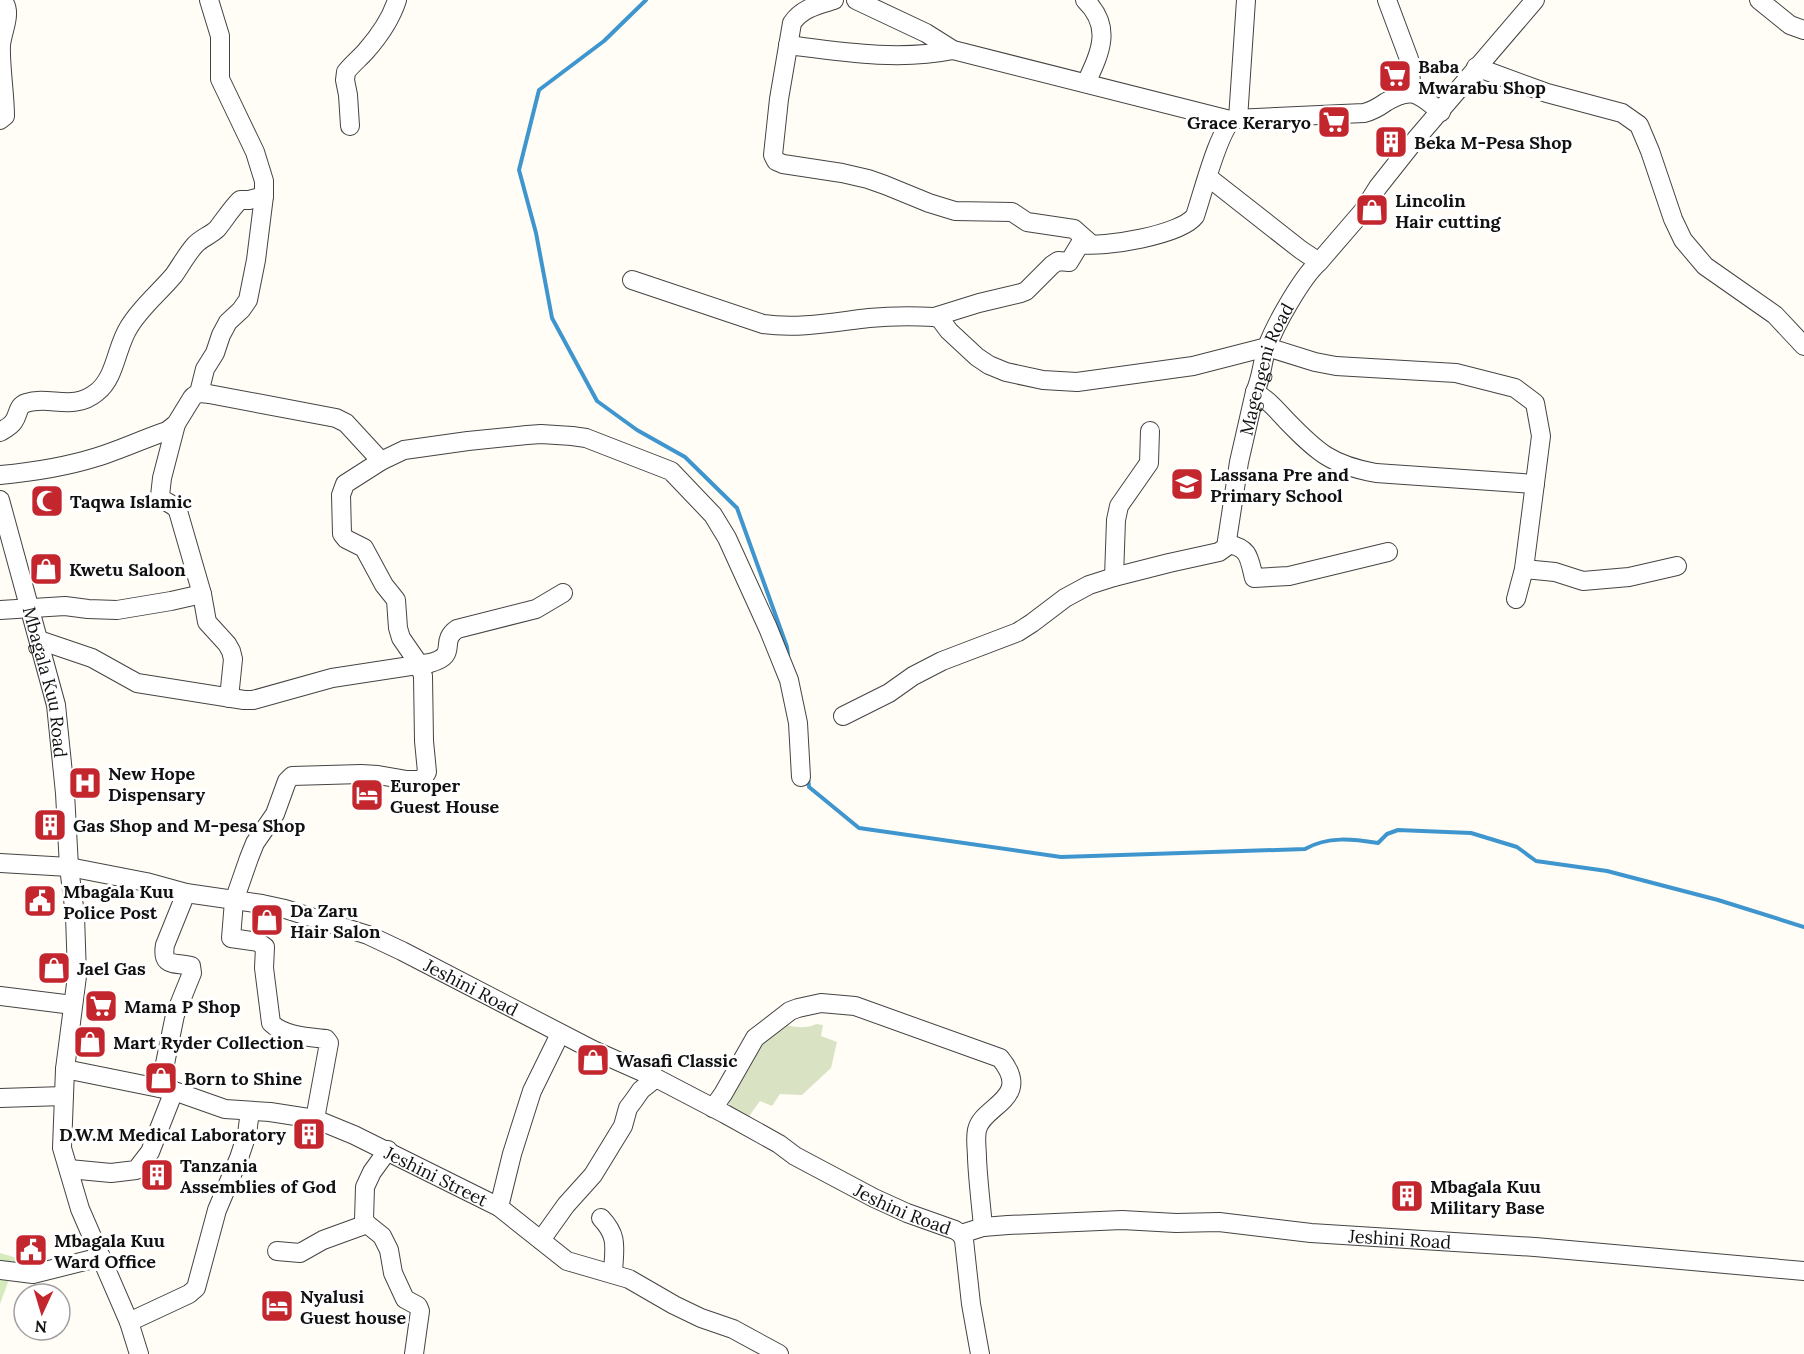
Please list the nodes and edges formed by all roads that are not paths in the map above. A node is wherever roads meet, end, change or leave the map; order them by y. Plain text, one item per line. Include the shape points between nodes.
1 (209, 0) edge
2 (397, 0) edge
3 (834, 0) edge
4 (856, 0) edge
5 (1084, 0) edge
6 (1246, 0) edge
7 (1387, 0) edge
8 (1535, 0) edge
9 (1759, 0) edge
10 (0, 2) edge
11 (1804, 30) edge
12 (788, 45) junction
13 (953, 50) junction
14 (1476, 68) junction
15 (1086, 83) junction
16 (1412, 93) junction
17 (1441, 112) junction
18 (1234, 119) junction
19 (0, 120) edge
20 (350, 126) dead end
21 (1208, 177) junction
22 (264, 196) junction
23 (1091, 244) junction
24 (1319, 262) junction
25 (632, 280) dead end
26 (934, 317) junction
27 (1804, 346) edge
28 (1267, 347) junction
29 (1255, 392) junction
30 (199, 393) junction
31 (176, 424) junction
32 (1150, 431) dead end
33 (0, 432) edge
34 (381, 461) junction
35 (0, 475) edge
36 (1535, 484) junction
37 (0, 500) edge
38 (1228, 544) junction
39 (1388, 552) dead end
40 (1677, 566) dead end
41 (1524, 569) junction
42 (1114, 577) junction
43 (563, 593) dead end
44 (202, 594) junction
45 (1516, 599) dead end
46 (29, 608) junction
47 (0, 610) edge
48 (39, 640) junction
49 (419, 664) junction
50 (229, 698) junction
51 (843, 716) dead end
52 (801, 777) dead end
53 (0, 863) edge
54 (69, 867) junction
55 (186, 893) junction
56 (234, 901) junction
57 (0, 996) edge
58 (73, 1005) junction
59 (560, 1034) junction
60 (66, 1069) junction
61 (656, 1078) junction
62 (167, 1090) junction
63 (64, 1096) junction
64 (0, 1098) edge
65 (713, 1108) junction
66 (250, 1111) junction
67 (315, 1119) junction
68 (388, 1150) junction
69 (69, 1169) junction
70 (499, 1207) junction
71 (601, 1218) dead end
72 (367, 1224) junction
73 (983, 1227) junction
74 (961, 1234) junction
75 (541, 1240) junction
76 (278, 1251) dead end
77 (101, 1257) junction
78 (0, 1270) edge
79 (1804, 1271) edge
80 (613, 1273) junction
81 (129, 1323) junction
82 (139, 1354) edge
83 (414, 1354) edge
84 (779, 1354) edge
85 (980, 1354) edge

1 - 22 street via 220,36 219,75 255,153 264,181
2 - 20 street via 386,26 346,72
3 - 12 street via 799,14 792,23
4 - 13 street
5 - 15 street via 1091,6 1102,32 1101,47
6 - 18 street
7 - 16 street via 1409,60
8 - 14 street, Magengeni Road
9 - 11 street via 1790,25
10 - 19 street via 7,11 0,48 5,116
12 - 13 street via 898,55
12 - 23 street via 774,144 776,161 868,179 955,211 1012,212 1027,222 1074,230
13 - 15 street
14 - 17 street, Magengeni Road
14 - 27 street via 1622,113 1639,125 1683,240 1705,266 1775,315
15 - 18 street
16 - 17 street
16 - 18 street via 1392,98 1364,113
17 - 24 street, Magengeni Road
18 - 21 street
21 - 23 street via 1190,222 1128,242
21 - 24 street
22 - 30 street via 248,300 221,335
22 - 33 street via 240,200 216,230 191,249 174,275 128,327 105,385 88,399 70,403 24,403 15,420
23 - 26 street via 1080,244 1068,262 1052,265 1026,291
24 - 28 street, Magengeni Road via 1289,303
25 - 26 street via 774,326 892,316
26 - 28 street via 977,357 996,368 1043,380 1091,381 1193,366
28 - 29 street, Magengeni Road
28 - 36 street via 1336,366 1456,373 1515,388 1535,403 1541,436
29 - 36 street via 1268,400 1320,453 1354,469
29 - 38 street, Magengeni Road via 1239,462
30 - 31 street
30 - 34 street via 336,418 346,423
31 - 35 street via 97,457 39,471
31 - 44 street via 160,495 178,511
32 - 42 street via 1149,463 1119,506
34 - 49 street via 342,489 342,534 364,548 396,600 400,638
34 - 52 street via 404,450 541,434 586,438 675,474 713,515 727,538 772,637 789,680 798,723
36 - 41 street
37 - 46 street, Mbagala Kuu Road
38 - 39 street via 1244,550 1254,578 1289,576
38 - 42 street via 1219,552
40 - 41 street via 1629,577 1583,581 1555,572
41 - 45 street
42 - 51 street via 1076,591 1018,632 942,661
43 - 49 street via 536,609 457,629 450,636 444,658
44 - 46 street via 117,610
44 - 50 street via 207,622 231,651
46 - 47 street
46 - 48 street, Mbagala Kuu Road
48 - 50 street via 92,658 137,683
48 - 54 street, Mbagala Kuu Road via 56,705
49 - 50 street via 332,678 253,700
49 - 56 street via 423,676 427,772 424,777 419,780 361,774 292,776 275,814 255,843
53 - 54 street, Jeshini Road
54 - 55 street, Jeshini Road
54 - 58 street, Mbagala Kuu Road via 75,936
55 - 56 street, Jeshini Road
55 - 62 street via 164,954 169,962 190,965 192,973 175,1016
56 - 59 street, Jeshini Road via 285,909 368,935
56 - 67 street via 231,938 258,942 265,947 272,1025 329,1043
57 - 58 street
58 - 60 street, Mbagala Kuu Road
59 - 61 street, Jeshini Road
59 - 70 street via 532,1090
60 - 62 street, Jeshini Street
60 - 63 street, Mbagala Kuu Road
61 - 65 street, Jeshini Road
61 - 75 street via 628,1108 623,1126 593,1175
62 - 66 street, Jeshini Street via 225,1109
62 - 69 street via 150,1152 138,1169 111,1173
63 - 64 street
63 - 69 street, Mbagala Kuu Road via 62,1148
65 - 73 street via 755,1038 790,1011 821,1003 855,1006 1000,1058 1010,1072 1009,1091 976,1132
65 - 74 street, Jeshini Road via 874,1198
66 - 67 street, Jeshini Street
66 - 81 street via 244,1142 217,1210 196,1288
67 - 68 street, Jeshini Street
68 - 70 street, Jeshini Street
68 - 72 street via 365,1187 363,1216
69 - 77 street, Mbagala Kuu Road via 80,1209
70 - 75 street, Jeshini Street
71 - 80 street via 612,1232 615,1245
72 - 76 street via 300,1253
72 - 83 street via 382,1236 405,1299 420,1311
73 - 74 street, Jeshini Road
73 - 79 street, Jeshini Road via 1122,1220 1220,1222 1311,1233 1524,1246
74 - 85 street
75 - 80 street, Jeshini Street via 567,1261
77 - 78 street via 33,1274
77 - 81 street, Mbagala Kuu Road
80 - 84 street, Jeshini Street
81 - 82 street, Mbagala Kuu Road

